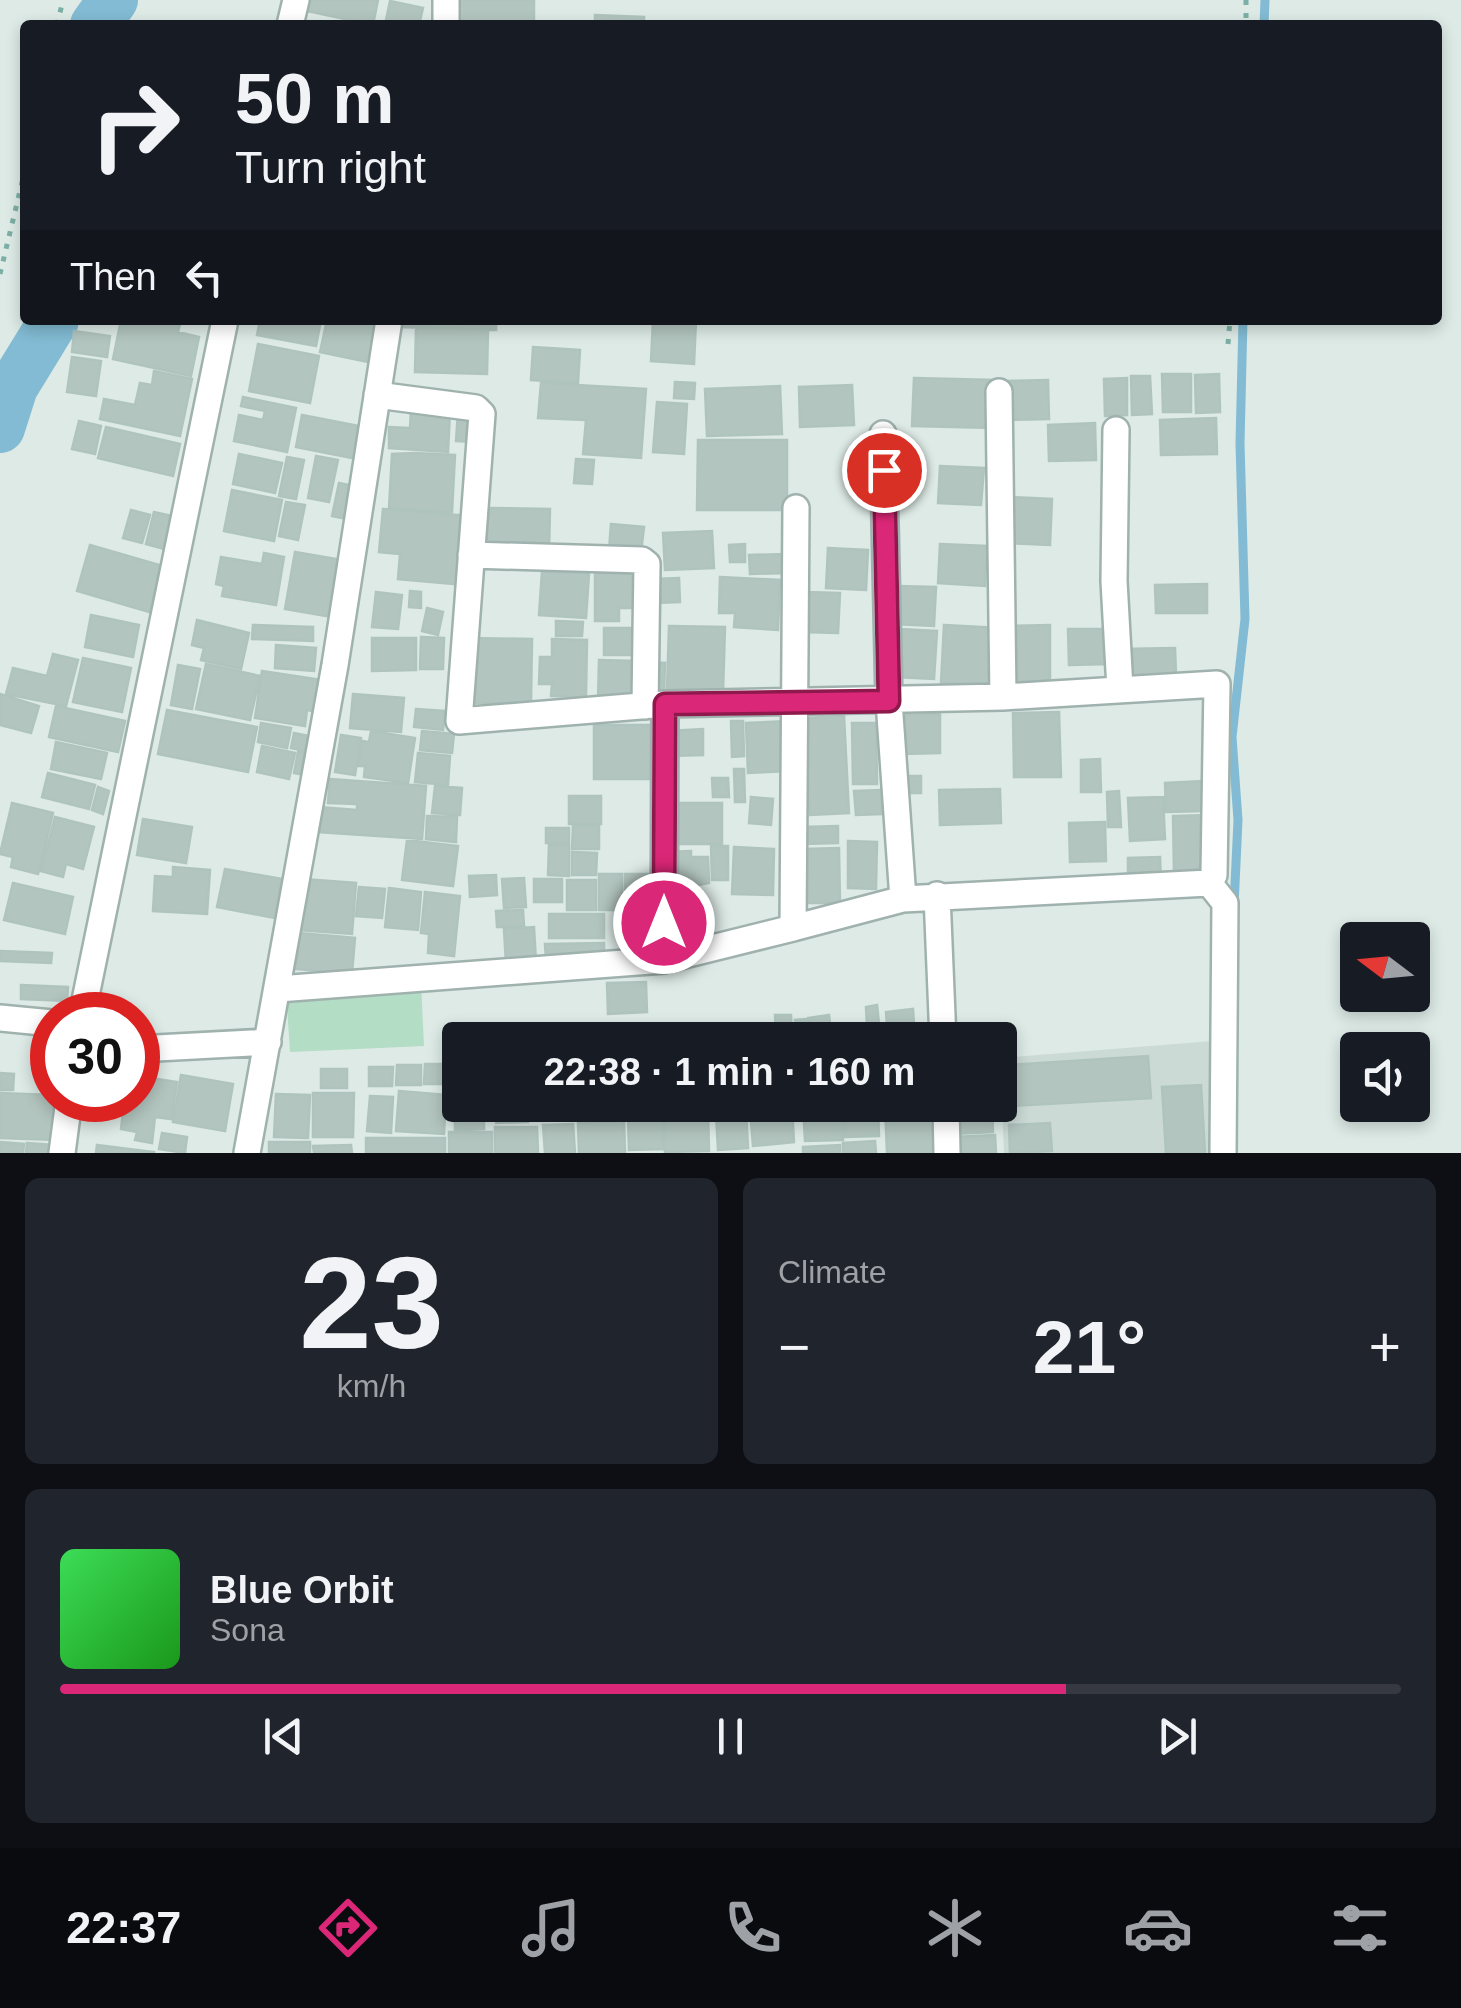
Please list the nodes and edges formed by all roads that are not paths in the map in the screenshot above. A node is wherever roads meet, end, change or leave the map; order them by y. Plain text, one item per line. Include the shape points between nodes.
1 (224, 325) edge
2 (388, 325) edge
3 (999, 392) dead end
4 (376, 395) junction
5 (1116, 430) dead end
6 (883, 434) dead end
7 (796, 508) dead end
8 (471, 555) junction
9 (1120, 688) junction
10 (1003, 697) junction
11 (794, 700) junction
12 (889, 701) junction
13 (655, 705) junction
14 (1209, 883) junction
15 (936, 895) junction
16 (903, 899) junction
17 (793, 928) junction
18 (664, 960) junction
19 (278, 989) junction
20 (87, 992) edge
21 (0, 1018) edge
22 (30, 1020) edge
23 (942, 1022) edge
24 (268, 1042) junction
25 (160, 1048) edge
26 (66, 1122) edge
27 (946, 1122) edge
28 (62, 1153) edge
29 (248, 1153) edge
30 (947, 1153) edge
31 (1223, 1153) edge

1 - 20 street
2 - 4 street
3 - 10 street
4 - 8 street via 480,410
4 - 19 street
5 - 9 street
6 - 12 street
7 - 11 street
8 - 13 street via 647,564
8 - 13 street via 459,722
9 - 10 street
9 - 14 street via 1217,684
10 - 12 street
11 - 12 street
11 - 13 street
11 - 17 street
12 - 16 street
13 - 18 street
14 - 15 street
14 - 31 street via 1225,903
15 - 16 street
15 - 23 street
16 - 17 street
17 - 18 street
18 - 19 street
19 - 24 street
21 - 22 street
24 - 25 street
24 - 29 street
26 - 28 street
27 - 30 street

